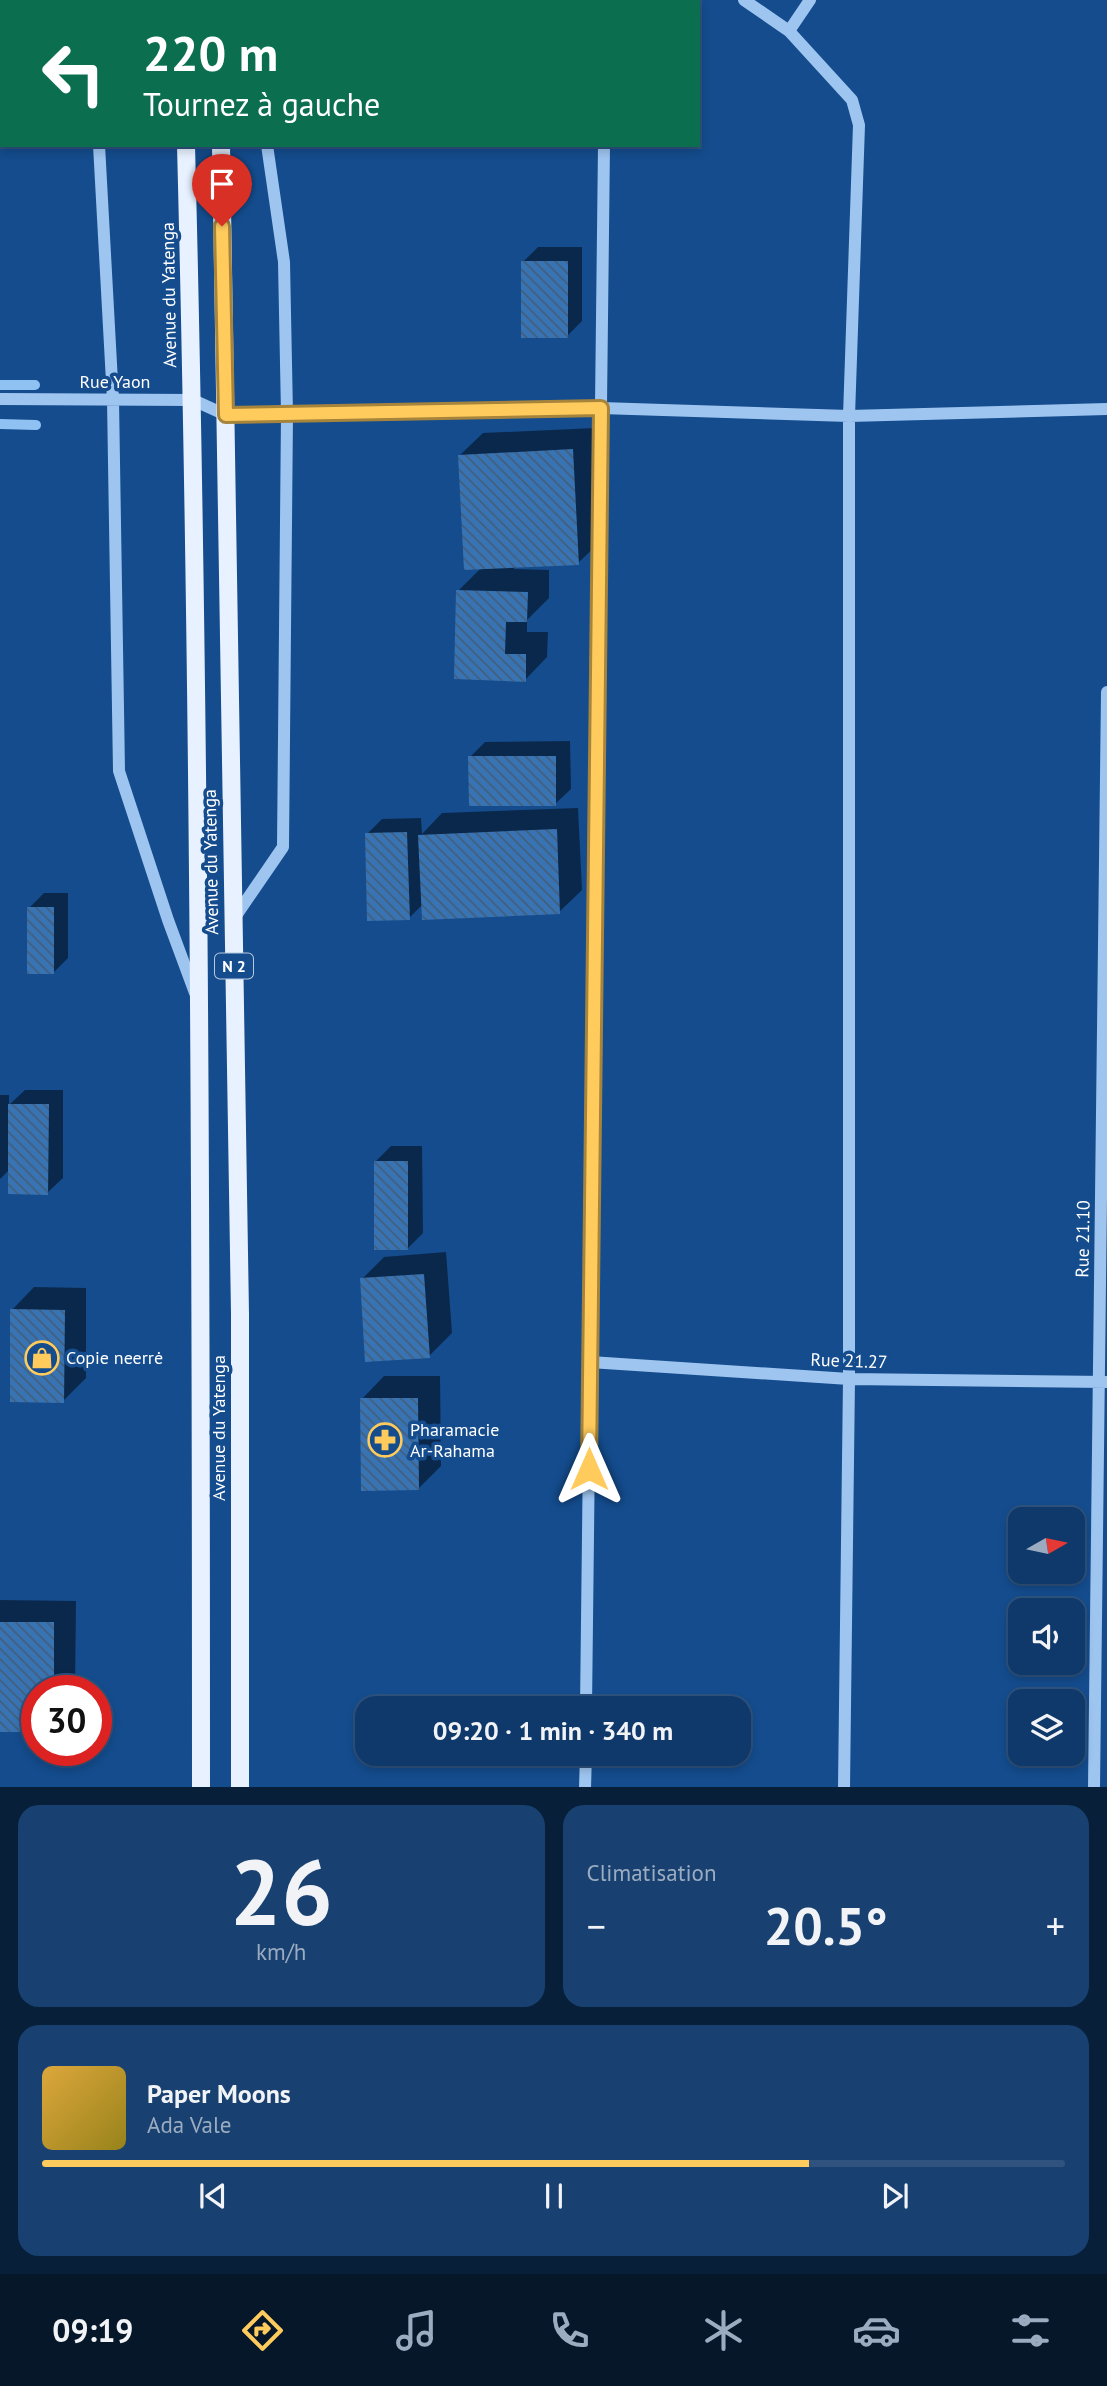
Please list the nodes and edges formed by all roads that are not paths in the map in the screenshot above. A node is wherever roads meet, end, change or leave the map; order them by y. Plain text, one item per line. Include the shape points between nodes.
1 (744, 0) edge
2 (810, 0) edge
3 (789, 30) junction
4 (99, 147) edge
5 (186, 147) edge
6 (221, 147) edge
7 (267, 147) edge
8 (604, 147) edge
9 (0, 399) edge
10 (113, 400) junction
11 (193, 400) junction
12 (601, 408) junction
13 (1107, 408) edge
14 (287, 414) junction
15 (226, 415) junction
16 (849, 416) junction
17 (1107, 692) edge
18 (233, 920) junction
19 (200, 1006) junction
20 (590, 1362) junction
21 (849, 1379) junction
22 (1103, 1382) edge
23 (586, 1696) edge
24 (586, 1766) edge
25 (201, 1787) edge
26 (240, 1787) edge
27 (585, 1787) edge
28 (844, 1787) edge
29 (1094, 1787) edge

1 - 3 street
2 - 3 street
3 - 16 street via 852,100 859,125
4 - 10 street
5 - 11 main road, Avenue du Yatenga / N 2
6 - 15 main road, Avenue du Yatenga / N 2
7 - 14 street via 284,262
8 - 12 street
9 - 10 street, Rue Yaon
10 - 11 street, Rue Yaon
10 - 19 street via 119,771
11 - 15 street, Rue Yaon
11 - 19 main road, Avenue du Yatenga / N 2
12 - 14 street
12 - 16 street
12 - 20 street
13 - 16 street
14 - 15 street
14 - 18 street via 283,847
15 - 18 main road, Avenue du Yatenga / N 2
16 - 21 street
17 - 22 street, Rue 21.10
18 - 26 main road, Avenue du Yatenga / N 2 via 240,1314
19 - 25 main road, Avenue du Yatenga / N 2
20 - 21 street, Rue 21.27
20 - 23 street
21 - 22 street, Rue 21.27
21 - 28 street
22 - 29 street, Rue 21.10
24 - 27 street

